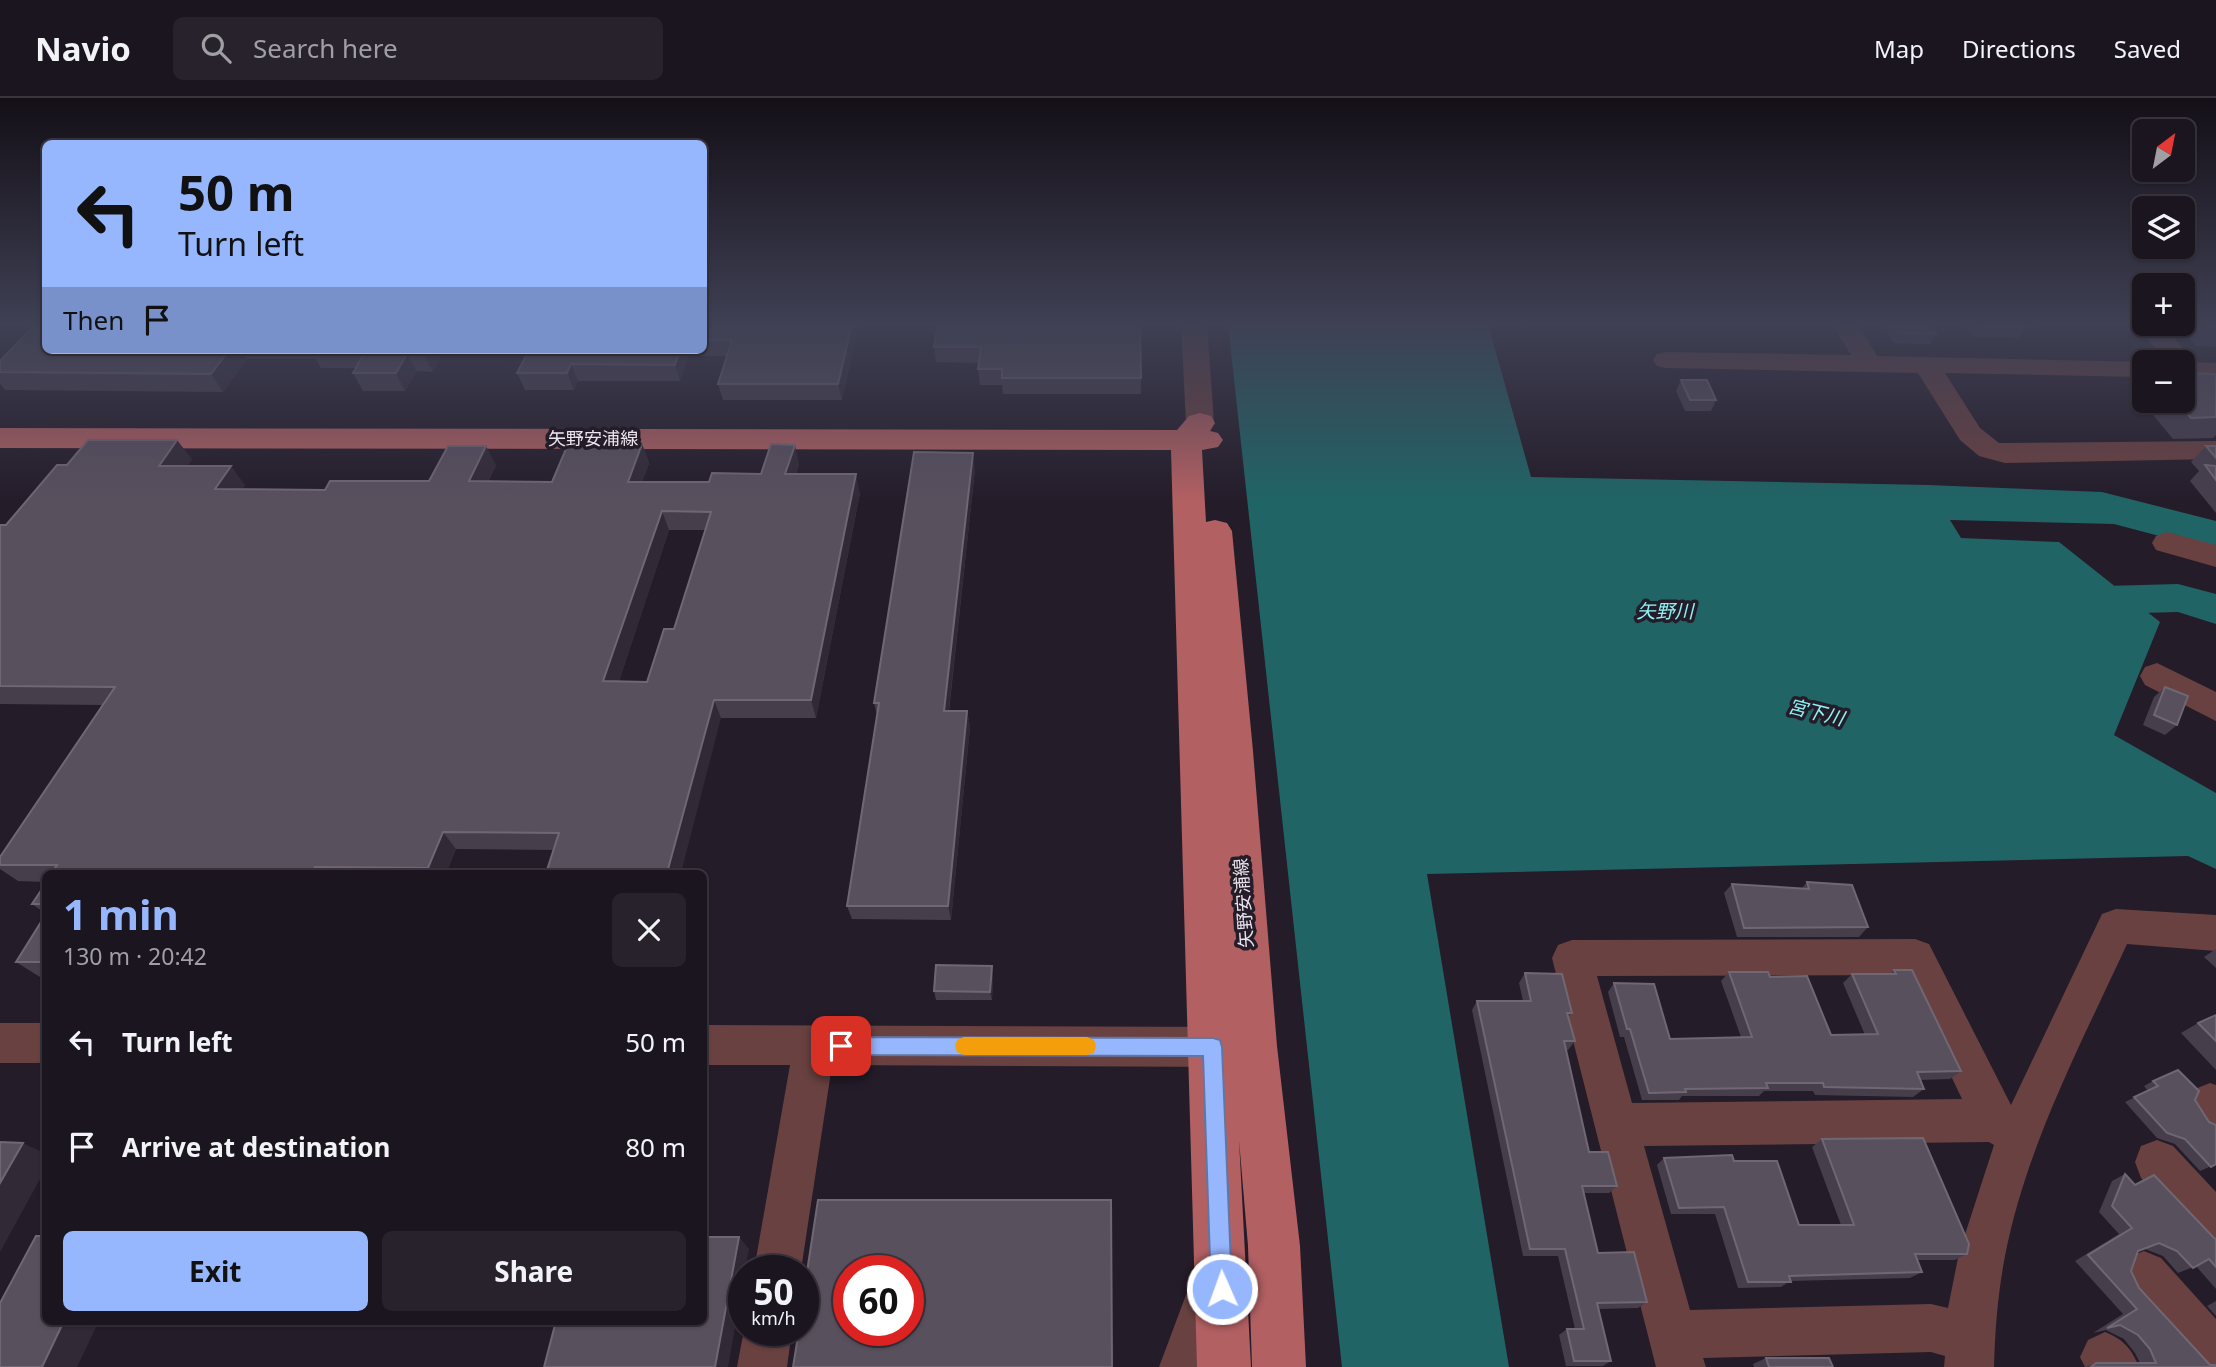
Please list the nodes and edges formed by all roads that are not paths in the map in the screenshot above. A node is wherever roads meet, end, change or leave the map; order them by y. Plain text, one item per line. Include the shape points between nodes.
1 (1196, 383) edge
2 (1937, 383) edge
3 (0, 420) edge
4 (1198, 434) junction
5 (0, 439) edge
6 (2216, 450) edge
7 (2168, 543) dead end
8 (2216, 556) edge
9 (2157, 676) dead end
10 (2216, 708) edge
11 (2216, 933) edge
12 (0, 1042) edge
13 (42, 1043) edge
14 (707, 1045) edge
15 (814, 1046) junction
16 (1233, 1047) junction
17 (1616, 1125) junction
18 (2008, 1128) junction
19 (2157, 1163) dead end
20 (2216, 1225) edge
21 (1274, 1246) junction
22 (779, 1255) edge
23 (1221, 1262) junction
24 (2144, 1275) dead end
25 (765, 1346) edge
26 (1677, 1351) edge
27 (1969, 1352) edge
28 (2216, 1355) edge
29 (762, 1367) edge
30 (1184, 1367) edge
31 (1224, 1367) edge
32 (1260, 1367) edge
33 (1279, 1367) edge

1 - 4 street
2 - 6 street via 1969,434 1989,450 2005,454
3 - 4 main road, 矢野安浦線
4 - 5 main road, 矢野安浦線
4 - 16 main road, 矢野安浦線 via 1234,751
7 - 8 street
9 - 10 street
11 - 18 street via 2116,926
12 - 13 street
14 - 15 street
15 - 16 street
15 - 22 street
16 - 21 main road, 矢野安浦線
16 - 23 main road, 矢野安浦線
17 - 18 street
17 - 18 street via 1572,958 1915,957
17 - 26 street
18 - 27 street via 1980,1263
19 - 20 street
21 - 32 street via 1261,1299
21 - 33 main road, 矢野安浦線
23 - 30 street
23 - 31 main road, 矢野安浦線
24 - 28 street
25 - 29 street
26 - 27 street via 1931,1328

